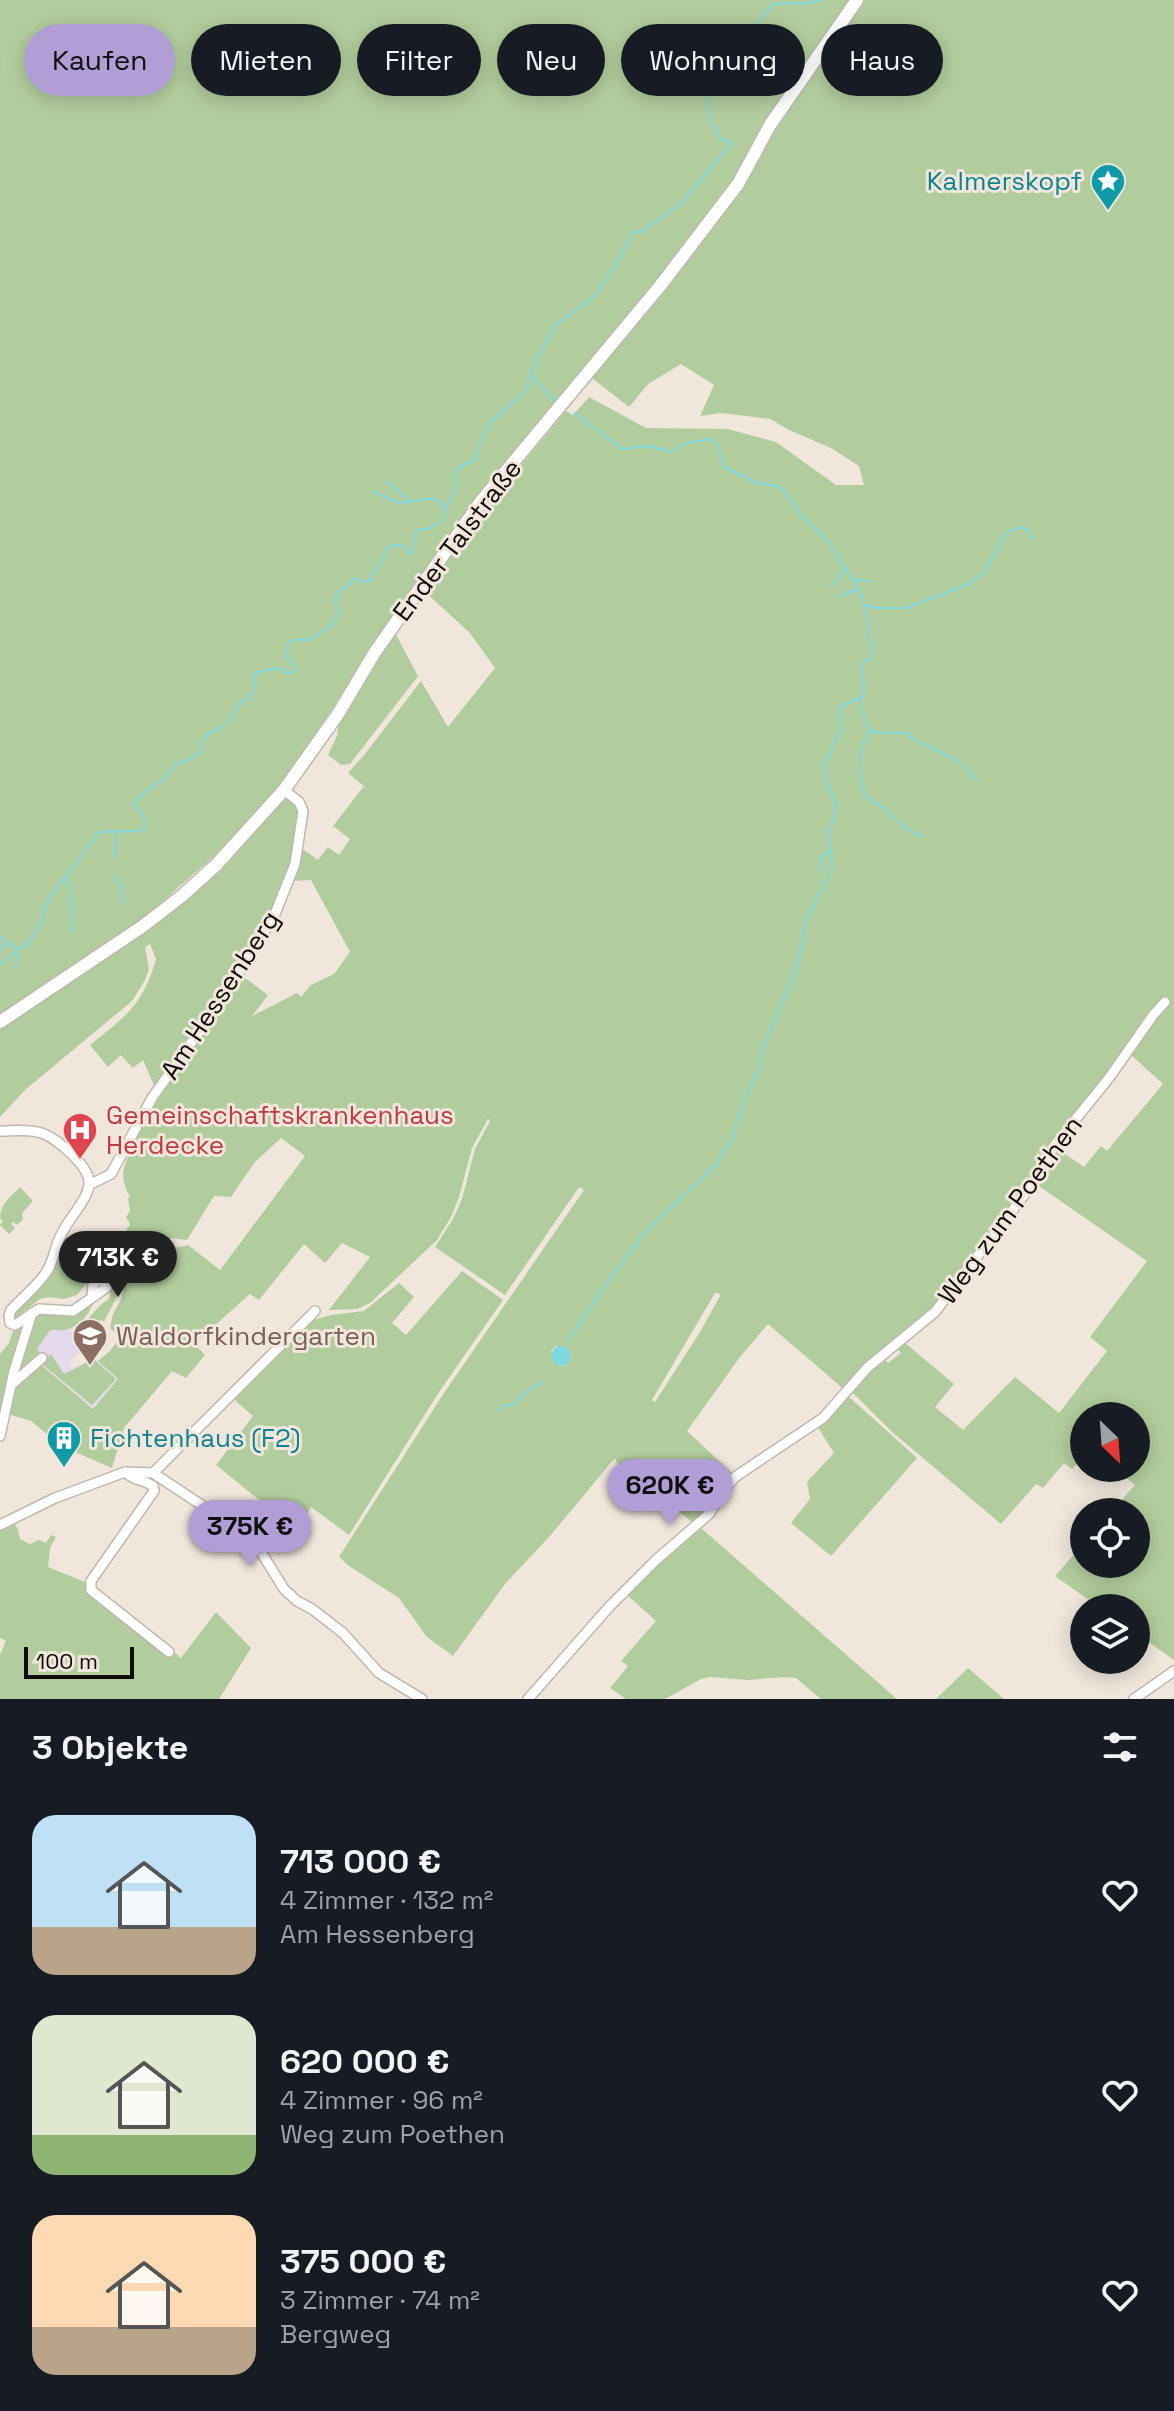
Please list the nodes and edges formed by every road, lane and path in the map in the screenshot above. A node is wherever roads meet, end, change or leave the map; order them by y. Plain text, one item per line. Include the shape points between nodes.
1 (857, 0) edge
2 (284, 790) junction
3 (1165, 1002) dead end
4 (0, 1022) edge
5 (0, 1131) edge
6 (89, 1185) junction
7 (92, 1296) dead end
8 (315, 1311) dead end
9 (32, 1313) junction
10 (42, 1358) dead end
11 (11, 1385) junction
12 (0, 1436) edge
13 (125, 1472) junction
14 (153, 1473) junction
15 (0, 1525) edge
16 (169, 1652) dead end
17 (1174, 1671) edge
18 (422, 1699) edge
19 (528, 1699) edge
20 (1134, 1699) edge

1 - 2 main road, Ender Talstraße via 770,125 738,184 482,500
2 - 4 main road, Ender Talstraße via 183,895
2 - 6 street, Am Hessenberg via 303,811 295,864 275,914 152,1098 111,1174
3 - 19 street, Weg zum Poethen via 935,1312 868,1367 823,1418 735,1477 709,1514 609,1607
5 - 6 street via 49,1136 71,1154
6 - 9 street, Am Hessenberg via 61,1234 53,1263 11,1310 10,1323
7 - 9 street, Am Hessenberg via 73,1311
8 - 14 street
9 - 11 street
10 - 11 street
11 - 12 street
13 - 14 street
13 - 15 street
13 - 16 street via 154,1491 91,1581 91,1590
14 - 18 street via 253,1539 284,1589 343,1633 379,1673
17 - 20 street

